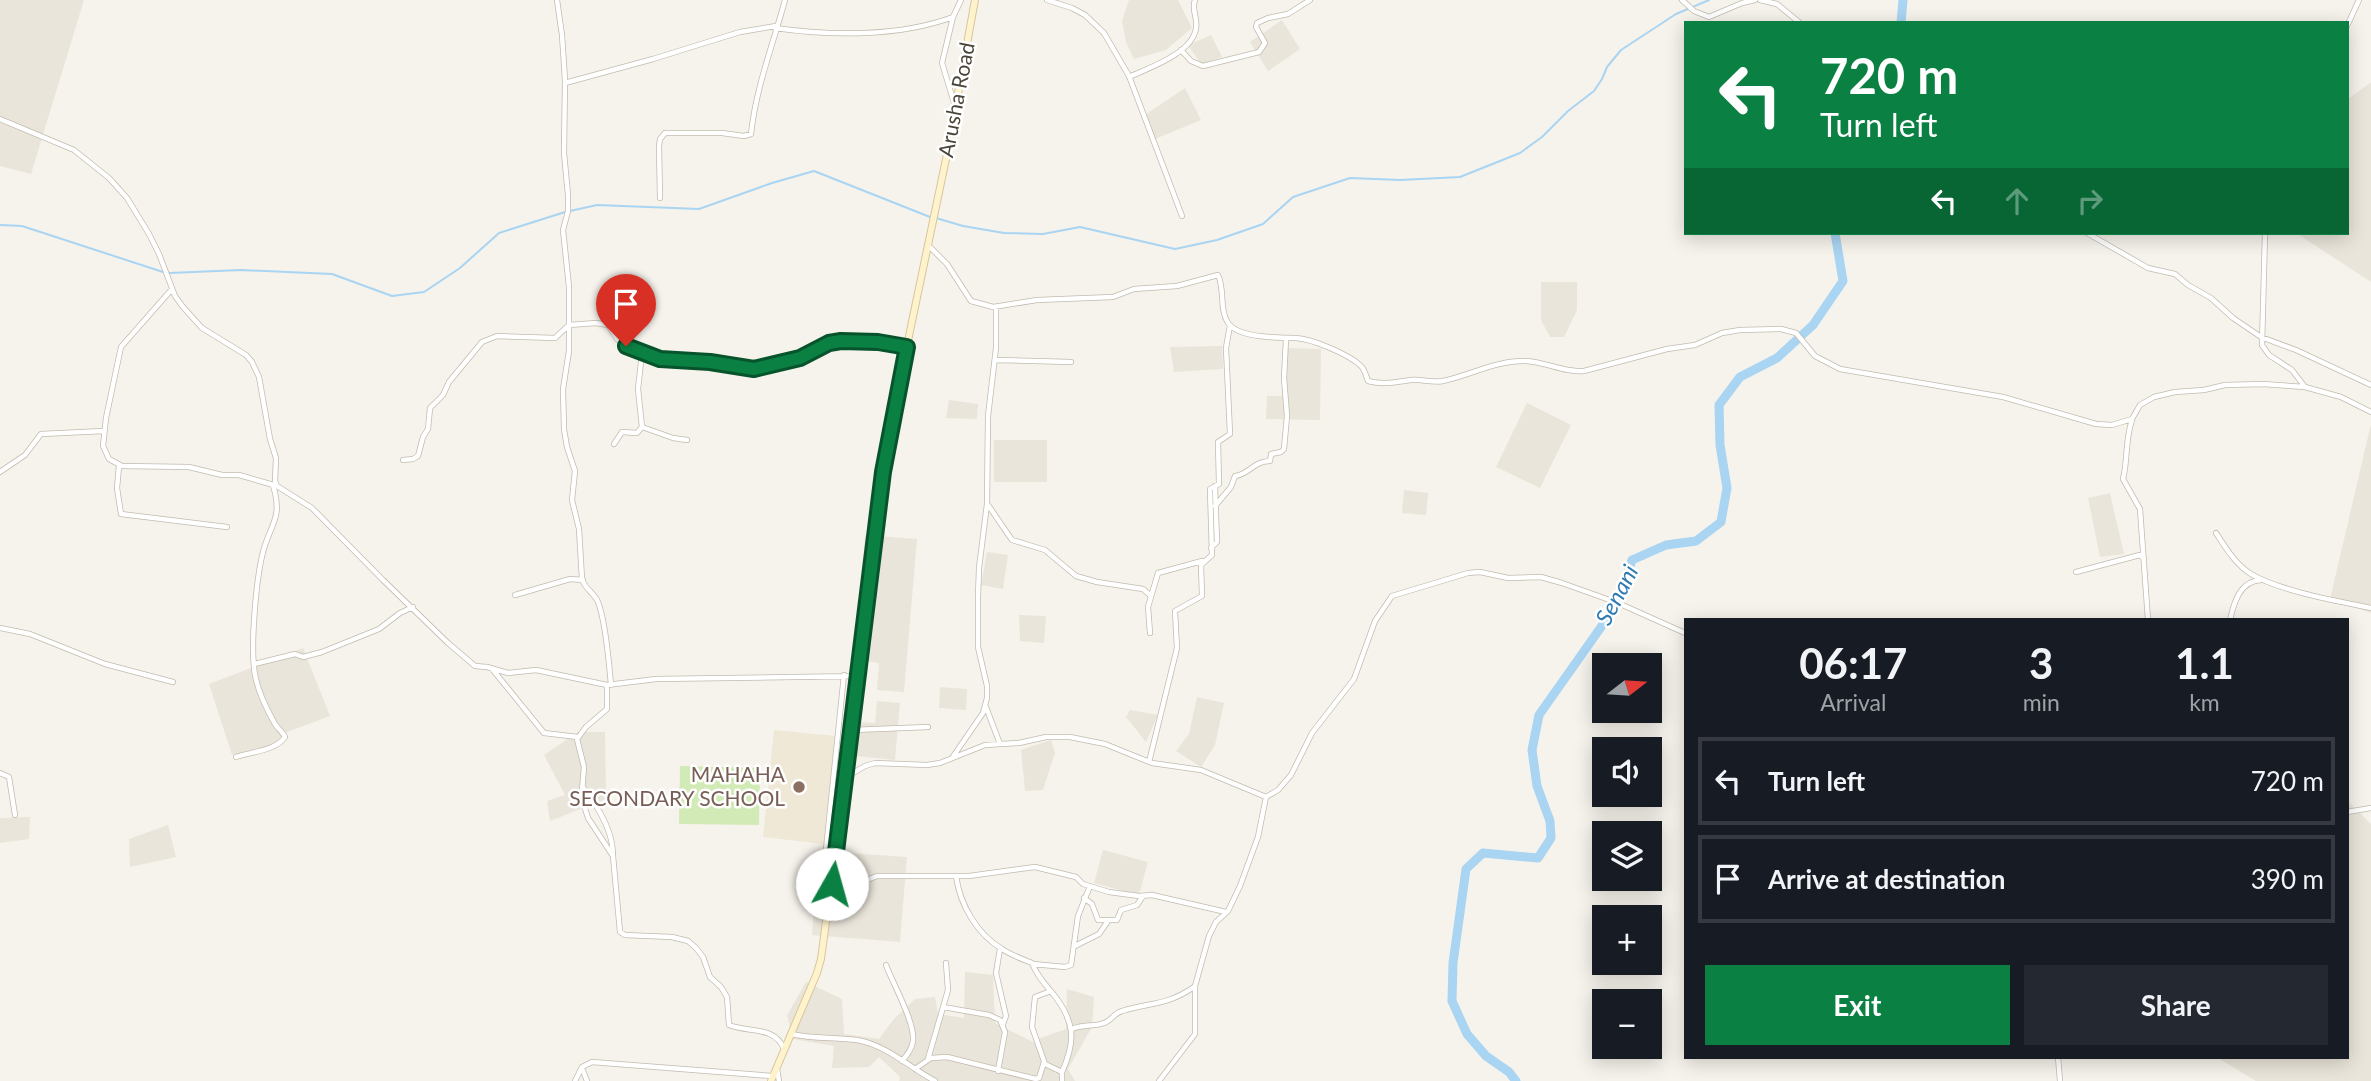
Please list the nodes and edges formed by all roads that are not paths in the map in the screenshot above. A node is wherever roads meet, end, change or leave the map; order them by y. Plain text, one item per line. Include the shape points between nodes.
1 (557, 0) edge
2 (785, 0) edge
3 (961, 0) edge
4 (975, 0) edge
5 (1047, 0) edge
6 (1195, 0) edge
7 (1310, 0) edge
8 (1682, 0) edge
9 (1757, 0) edge
10 (2359, 0) edge
11 (953, 17) junction
12 (1798, 21) edge
13 (2349, 22) edge
14 (776, 27) junction
15 (1181, 50) junction
16 (1129, 77) junction
17 (565, 83) junction
18 (955, 107) junction
19 (0, 119) edge
20 (660, 198) dead end
21 (1182, 216) dead end
22 (2091, 235) edge
23 (2265, 235) edge
24 (928, 245) junction
25 (172, 289) junction
26 (996, 307) junction
27 (569, 325) junction
28 (1230, 325) junction
29 (2261, 337) junction
30 (1286, 339) junction
31 (907, 347) junction
32 (642, 353) junction
33 (995, 360) junction
34 (1071, 362) dead end
35 (2371, 384) edge
36 (2305, 387) junction
37 (2371, 412) edge
38 (2132, 419) junction
39 (642, 427) junction
40 (104, 430) junction
41 (687, 440) dead end
42 (614, 444) dead end
43 (403, 460) dead end
44 (119, 466) junction
45 (0, 472) edge
46 (275, 485) junction
47 (1215, 486) junction
48 (987, 504) junction
49 (1215, 506) junction
50 (227, 527) dead end
51 (2216, 533) dead end
52 (1211, 548) junction
53 (2144, 560) junction
54 (1203, 561) junction
55 (2076, 572) dead end
56 (583, 580) junction
57 (2266, 581) junction
58 (515, 594) dead end
59 (1151, 596) junction
60 (413, 607) junction
61 (2371, 608) edge
62 (2148, 618) edge
63 (2231, 618) edge
64 (0, 628) edge
65 (1150, 632) dead end
66 (1684, 633) edge
67 (254, 664) junction
68 (492, 670) junction
69 (844, 676) junction
70 (859, 676) junction
71 (173, 682) dead end
72 (609, 685) junction
73 (985, 706) junction
74 (928, 727) dead end
75 (852, 730) junction
76 (578, 737) junction
77 (1000, 745) junction
78 (236, 757) dead end
79 (952, 758) junction
80 (1149, 762) junction
81 (0, 773) edge
82 (846, 777) junction
83 (582, 785) junction
84 (1266, 797) junction
85 (2371, 808) edge
86 (2349, 812) edge
87 (15, 815) dead end
88 (613, 856) junction
89 (833, 875) junction
90 (956, 876) junction
91 (832, 884) junction
92 (1090, 886) junction
93 (1143, 896) junction
94 (1084, 898) junction
95 (1226, 912) junction
96 (1108, 920) junction
97 (1074, 946) junction
98 (1000, 948) junction
99 (946, 963) dead end
100 (1033, 964) junction
101 (886, 965) dead end
102 (1195, 986) junction
103 (1051, 991) junction
104 (943, 1007) junction
105 (1003, 1025) junction
106 (1072, 1029) junction
107 (791, 1034) junction
108 (784, 1050) junction
109 (2058, 1059) edge
110 (928, 1060) junction
111 (902, 1061) junction
112 (1044, 1062) junction
113 (582, 1067) junction
114 (915, 1069) junction
115 (998, 1071) junction
116 (1062, 1072) junction
117 (773, 1080) edge
118 (575, 1081) edge
119 (587, 1081) edge
120 (934, 1081) edge
121 (1062, 1081) edge
122 (1159, 1081) edge
123 (2060, 1081) edge

1 - 17 street
2 - 14 street
3 - 11 street
4 - 18 main road, Arusha Road
5 - 16 street via 1072,8 1096,24
6 - 15 street via 1195,33
7 - 15 street via 1287,14 1256,23 1265,43 1259,52 1203,66
8 - 9 street via 1709,17
9 - 12 street via 1777,4
10 - 13 street
11 - 14 street via 919,28 881,31 835,33
11 - 18 street via 943,63
14 - 17 street via 740,32
14 - 20 street via 751,134 665,133 659,146
15 - 16 street
16 - 21 street
17 - 27 street via 568,211 563,230
18 - 24 main road, Arusha Road
19 - 25 street via 74,150 109,178 149,234
22 - 29 street via 2148,268 2175,274
23 - 29 street
24 - 26 street via 971,301
24 - 31 main road, Arusha Road
25 - 40 street via 121,346
25 - 46 street via 202,328 246,355 257,369 275,458
26 - 28 street via 1113,297 1134,289 1177,286 1218,275
26 - 33 street
27 - 32 street via 608,325 623,344
27 - 43 street via 555,338 498,336 482,342 430,408 428,431 418,456
27 - 56 street via 564,429 575,471 572,500
28 - 30 street via 1241,332
28 - 47 street via 1226,348 1230,434 1218,442 1220,482
29 - 35 street
29 - 36 street via 2264,350 2292,370
30 - 38 street via 1315,342 1346,356 1363,368 1368,381 1437,382 1527,361 1584,371 1695,345 1721,333 1786,329 1801,336 1821,361 1840,369 2003,397 2096,424
30 - 49 street via 1284,449 1234,476
31 - 32 street via 841,341 800,358 754,369
31 - 70 main road, Arusha Road via 883,472
32 - 39 street via 638,389
33 - 34 street
33 - 48 street via 988,416
36 - 37 street
36 - 38 street via 2225,385 2162,395 2144,401
38 - 53 street via 2123,480 2140,509
39 - 41 street
39 - 42 street via 637,433 622,432
40 - 44 street via 105,455
40 - 45 street via 41,434 25,454
44 - 46 street via 199,468
44 - 50 street via 121,514
46 - 60 street via 312,508
46 - 67 street via 276,520 259,575
47 - 49 street
47 - 52 street via 1209,494
48 - 59 street via 1012,540 1045,550 1076,576 1143,589
48 - 73 street via 977,620 987,687
49 - 52 street via 1217,542
51 - 57 street via 2240,565
52 - 54 street via 1211,556
53 - 55 street via 2138,555
53 - 62 street
54 - 59 street via 1158,573
54 - 80 street via 1202,596 1175,611 1177,648
56 - 58 street via 570,579
56 - 72 street via 597,600
57 - 61 street
57 - 63 street via 2254,580 2244,587
59 - 65 street
60 - 67 street via 379,629 322,652
60 - 68 street via 466,659
64 - 71 street
66 - 84 street via 1618,603 1541,578 1468,573 1395,594 1375,621 1354,679 1315,727 1291,775
67 - 78 street via 260,691 285,737 268,748
68 - 72 street via 532,670
68 - 76 street via 544,733
69 - 70 street
69 - 72 street via 656,679
69 - 91 street via 825,859
70 - 75 main road, Arusha Road
72 - 76 street via 607,709
73 - 77 street
73 - 79 street
74 - 75 street
75 - 82 main road, Arusha Road
76 - 83 street
77 - 79 street via 985,745
77 - 80 street via 1070,737 1105,744
79 - 82 street via 927,765 875,764
80 - 84 street via 1201,770
81 - 87 street via 9,777
82 - 89 main road, Arusha Road
83 - 88 street via 588,818
83 - 88 street via 610,832
84 - 95 street via 1251,858
85 - 86 street
88 - 108 street via 621,934 688,941 725,993 730,1026 769,1033
89 - 90 street via 854,885 877,876
89 - 91 main road, Arusha Road
90 - 92 street via 1035,867 1076,877
90 - 98 street via 962,902 978,927
91 - 107 main road, Arusha Road via 820,963
92 - 93 street
92 - 94 street
93 - 95 street
93 - 96 street via 1137,905 1121,910 1115,921
94 - 96 street via 1098,919
94 - 97 street
95 - 102 street via 1209,936
96 - 97 street via 1099,934
97 - 100 street via 1068,967
98 - 100 street
98 - 105 street via 996,973 1006,1016
99 - 104 street via 948,986
100 - 103 street
101 - 111 street via 914,1039
102 - 106 street via 1168,1002 1119,1012 1107,1022
102 - 122 street via 1195,1034
103 - 106 street
103 - 112 street via 1036,996 1032,1027
104 - 105 street via 997,1017
104 - 110 street
105 - 115 street
106 - 116 street
107 - 108 main road, Arusha Road
107 - 111 street via 857,1040
108 - 117 main road, Arusha Road
109 - 123 street
110 - 114 street
110 - 115 street via 947,1057
111 - 114 street
112 - 115 street via 1037,1079
112 - 116 street
113 - 117 street via 592,1062
113 - 118 street
113 - 119 street
114 - 120 street
116 - 121 street

